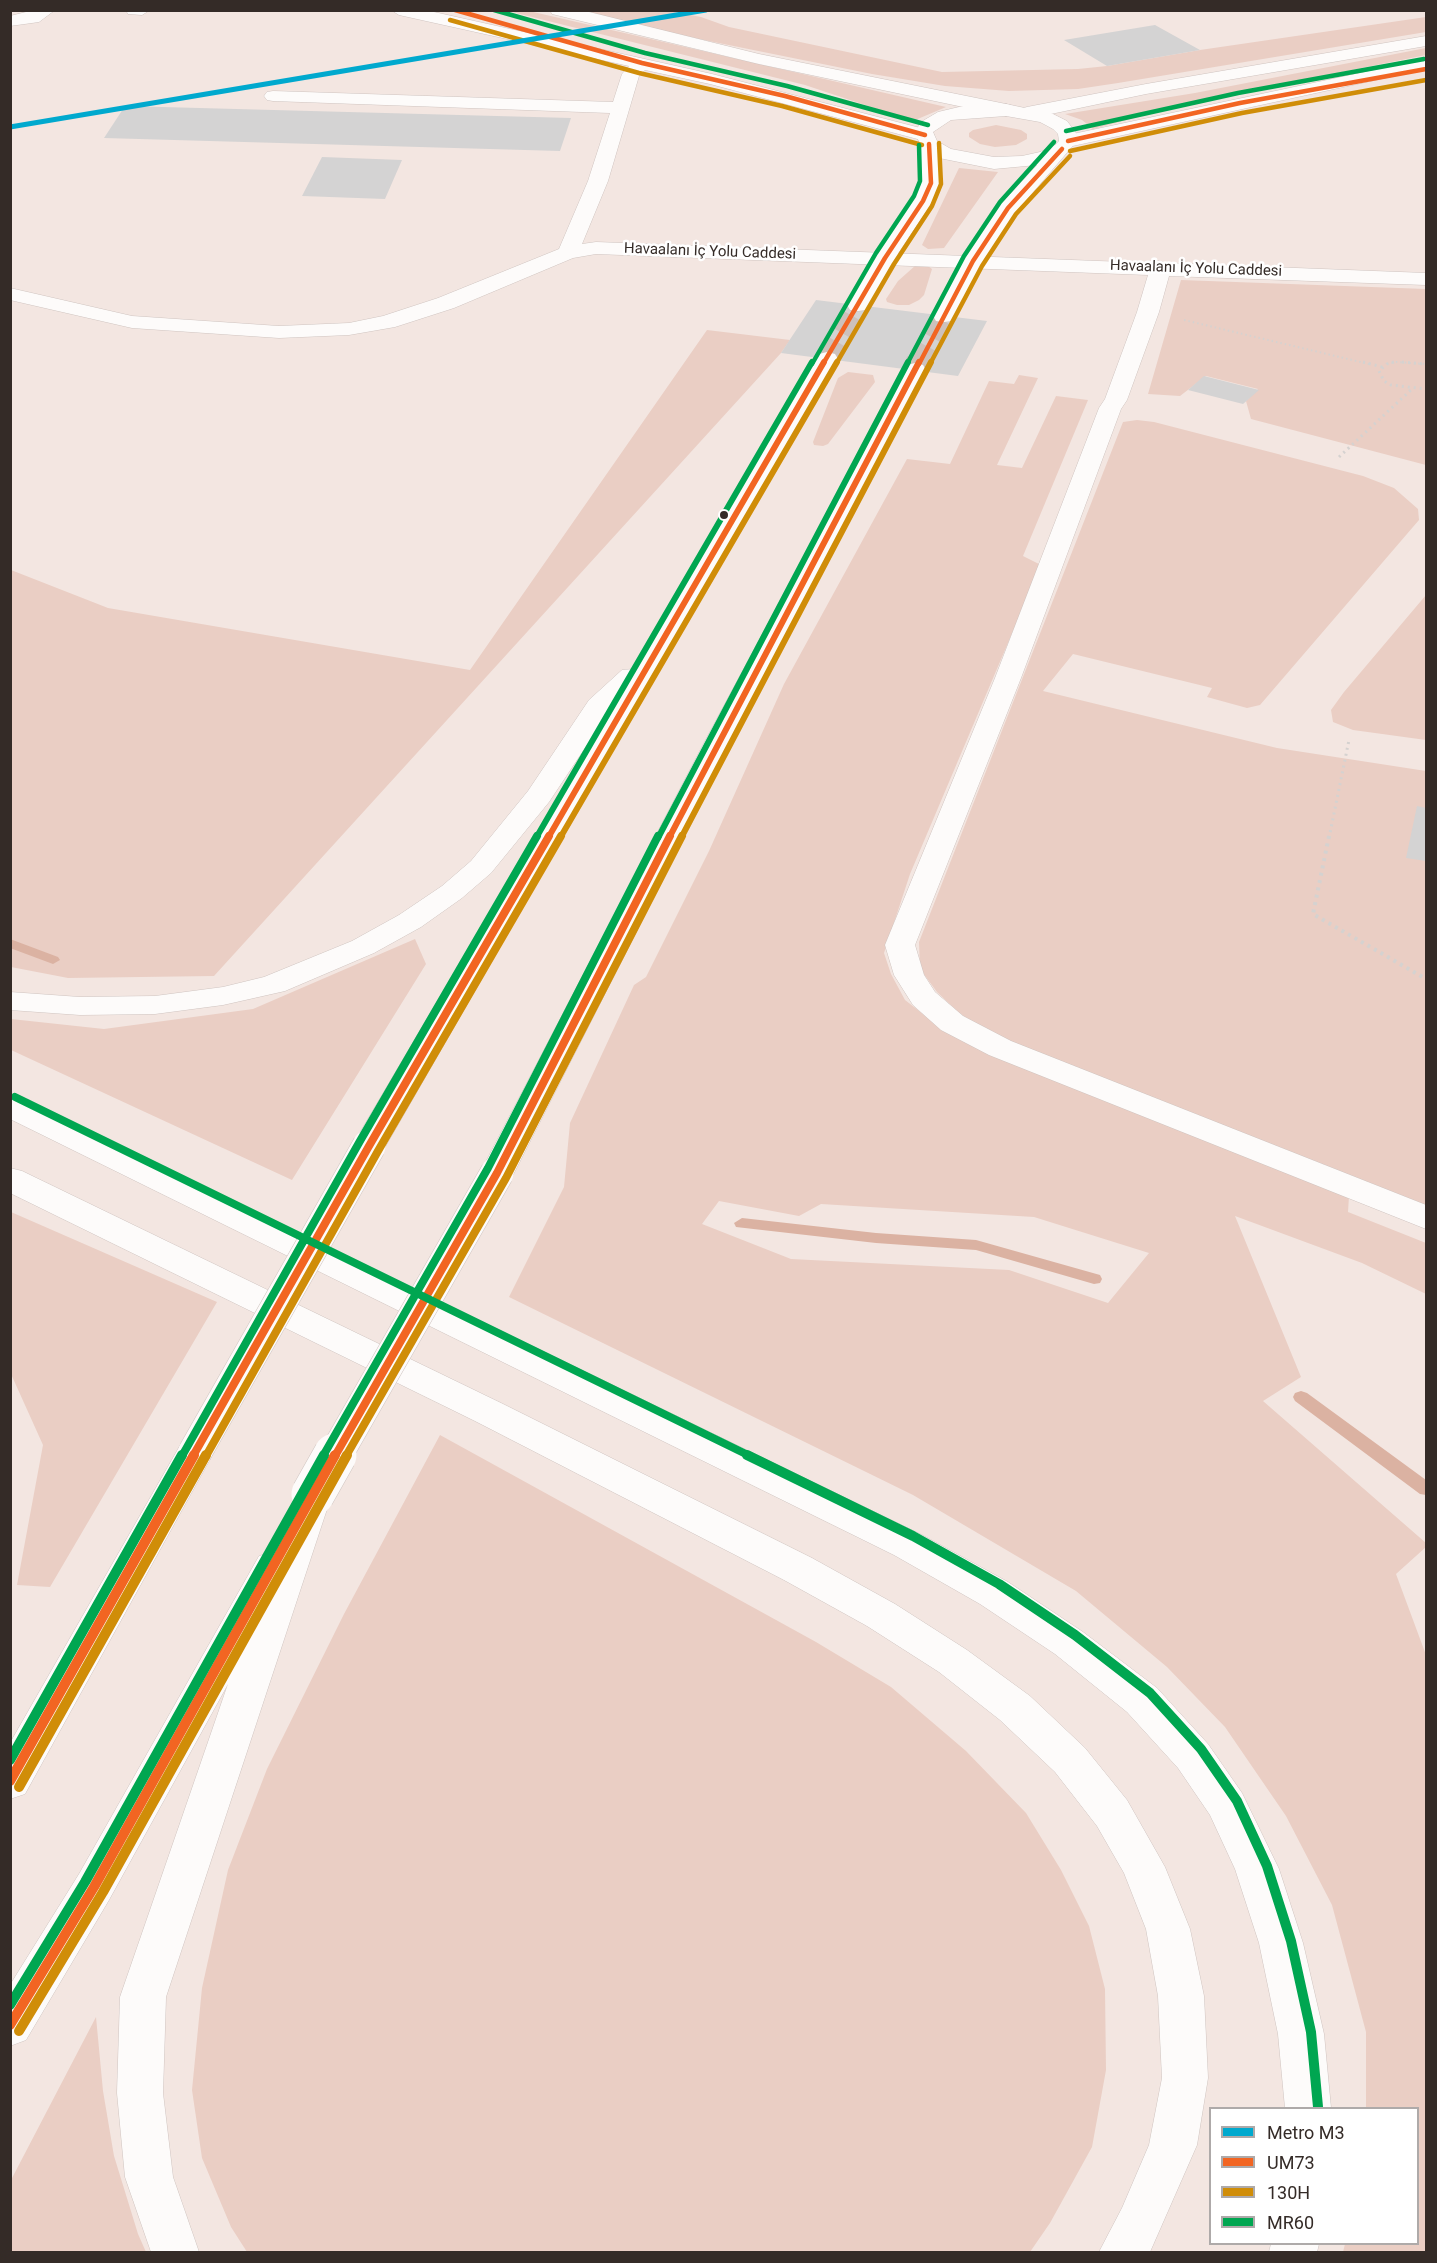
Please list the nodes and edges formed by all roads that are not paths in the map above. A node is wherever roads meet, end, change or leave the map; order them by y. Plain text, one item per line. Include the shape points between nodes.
1 (47, 10) edge
2 (134, 10) edge
3 (142, 10) edge
4 (399, 10) edge
5 (453, 10) edge
6 (558, 10) edge
7 (10, 21) edge
8 (1426, 41) edge
9 (642, 63) junction
10 (1426, 66) edge
11 (273, 96) dead end
12 (621, 108) junction
13 (1006, 110) junction
14 (1027, 113) junction
15 (927, 139) junction
16 (1065, 145) junction
17 (568, 253) junction
18 (885, 258) junction
19 (973, 261) junction
20 (1158, 267) junction
21 (1426, 279) edge
22 (10, 294) edge
23 (858, 305) tunnel mouth
24 (944, 316) tunnel mouth
25 (827, 359) tunnel mouth
26 (915, 370) tunnel mouth
27 (656, 653) junction
28 (10, 1001) edge
29 (10, 1106) edge
30 (10, 1179) edge
31 (1426, 1218) edge
32 (313, 1494) junction
33 (10, 1782) edge
34 (10, 2026) edge
35 (1308, 2107) edge
36 (175, 2253) edge
37 (1123, 2253) edge

1 - 7 main road via 33,18
2 - 3 main road
4 - 9 main road
5 - 9 main road
6 - 13 main road via 759,59
8 - 14 main road
9 - 12 main road via 631,74
9 - 15 main road via 785,96
10 - 16 main road via 1240,103
11 - 12 main road
12 - 17 main road via 598,181
13 - 14 main road
13 - 15 main road via 945,116 928,126
14 - 16 main road via 1060,125 1067,133
15 - 16 main road via 955,157 994,162 1035,160
15 - 18 main road via 931,183
16 - 19 main road via 1008,208
17 - 18 main road, Havaalanı İç Yolu Caddesi via 596,248
17 - 22 main road, Havaalanı İç Yolu Caddesi via 415,314 337,329 257,331 132,322
18 - 19 main road, Havaalanı İç Yolu Caddesi
18 - 23 main road
19 - 20 main road, Havaalanı İç Yolu Caddesi
19 - 24 main road
20 - 21 main road, Havaalanı İç Yolu Caddesi
20 - 31 main road via 1148,312 1008,678 900,945 909,975 924,998 952,1023 1000,1048
25 - 27 main road
26 - 32 main road, bridge via 497,1173
27 - 28 main road via 599,706 539,796 481,867 452,892 363,947 274,984 223,996 155,1005 80,1006
27 - 33 main road, bridge via 369,1146
29 - 35 main road via 908,1545 994,1593 1069,1643 1142,1700 1193,1756 1227,1805 1257,1869 1281,1943 1301,2034
30 - 37 main road via 798,1569 954,1661 1015,1708 1070,1760 1112,1813 1143,1867 1168,1929 1181,1996 1185,2079 1173,2145
32 - 34 main road via 94,1887
32 - 36 main road via 143,1997 140,2093 149,2177

